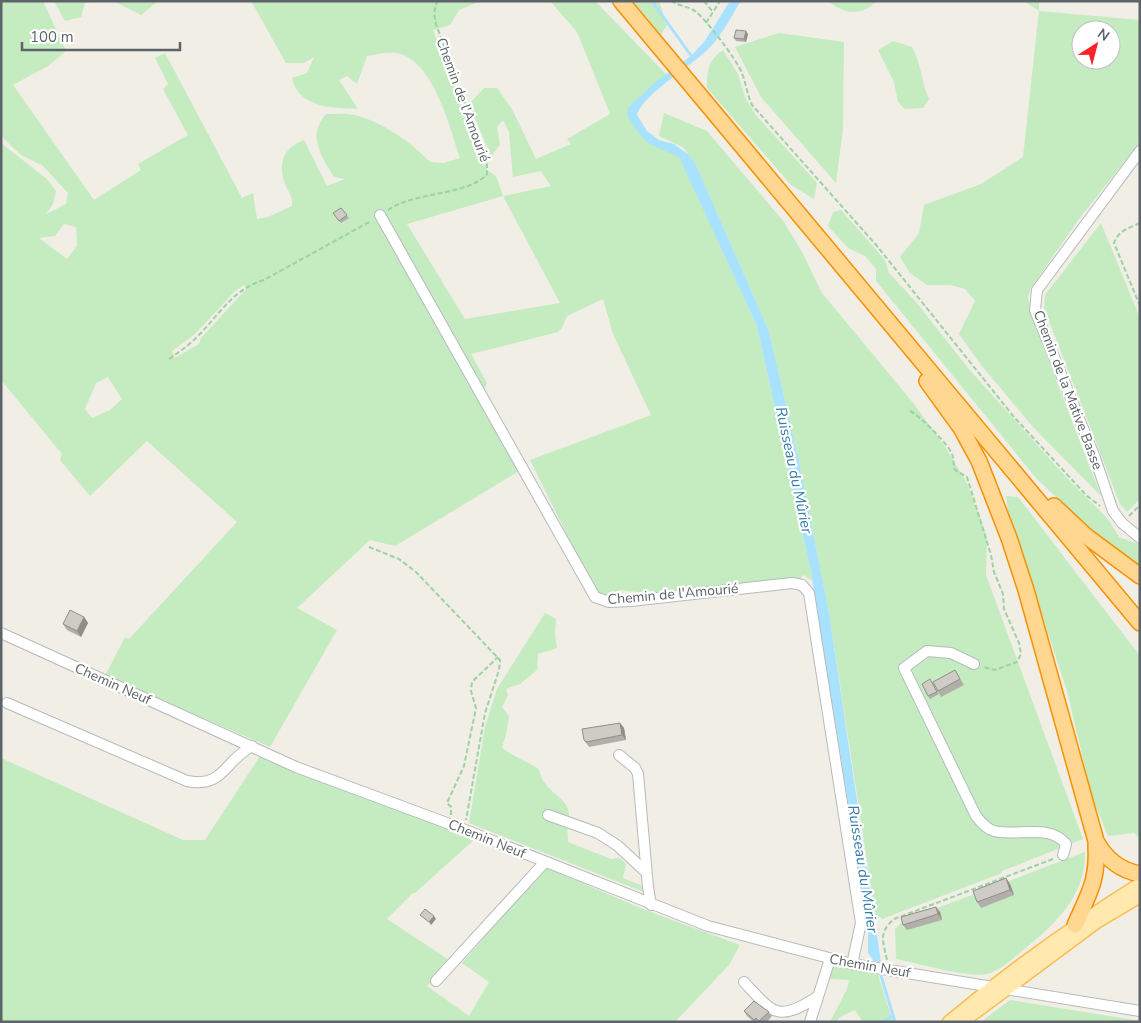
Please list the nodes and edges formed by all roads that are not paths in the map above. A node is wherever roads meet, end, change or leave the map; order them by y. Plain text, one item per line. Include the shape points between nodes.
1 (620, 1) edge
2 (1140, 152) edge
3 (380, 215) road end
4 (858, 286) junction
5 (909, 345) junction
6 (1140, 538) edge
7 (1140, 576) edge
8 (1140, 623) edge
9 (1, 633) edge
10 (974, 664) road end
11 (7, 702) dead end
12 (252, 746) junction
13 (619, 755) dead end
14 (548, 815) dead end
15 (1096, 841) junction
16 (1063, 855) road end
17 (545, 862) junction
18 (646, 872) junction
19 (1140, 874) edge
20 (1140, 884) edge
21 (1140, 896) edge
22 (651, 905) junction
23 (1075, 925) junction
24 (830, 959) junction
25 (852, 964) junction
26 (436, 981) dead end
27 (744, 982) dead end
28 (990, 988) junction
29 (1005, 990) junction
30 (817, 997) junction
31 (1140, 1011) edge
32 (810, 1022) edge
33 (949, 1022) edge
34 (962, 1022) edge

1 - 4 highway
2 - 6 street, Chemin de la Mative Basse via 1037,290 1035,300 1035,310 1113,511
3 - 25 street, Chemin de l'Amourié via 595,597 609,602 630,601 792,583 802,585 810,593 862,923
4 - 5 highway
4 - 15 highway via 961,428 979,461 1026,590
5 - 7 highway via 1058,510 1086,536
5 - 8 highway
9 - 12 street, Chemin Neuf
10 - 16 street via 951,653 927,651 904,668 976,816 995,831 1060,836 1066,844
11 - 12 street via 187,781 212,781 238,754
12 - 17 street, Chemin Neuf via 296,767
13 - 18 street via 638,774
14 - 18 street via 598,833 618,846
15 - 19 highway via 1104,856
15 - 23 highway via 1097,869
17 - 22 street, Chemin Neuf
17 - 26 street
18 - 22 street
20 - 23 main road
21 - 29 main road via 1098,920
22 - 24 street, Chemin Neuf via 708,926
23 - 28 main road
24 - 25 street, Chemin Neuf
24 - 30 street
25 - 28 street, Chemin Neuf
27 - 30 street via 777,1012 797,1011
28 - 29 street, Chemin Neuf
28 - 33 main road
29 - 31 street, Chemin Neuf
29 - 34 main road
30 - 32 street

